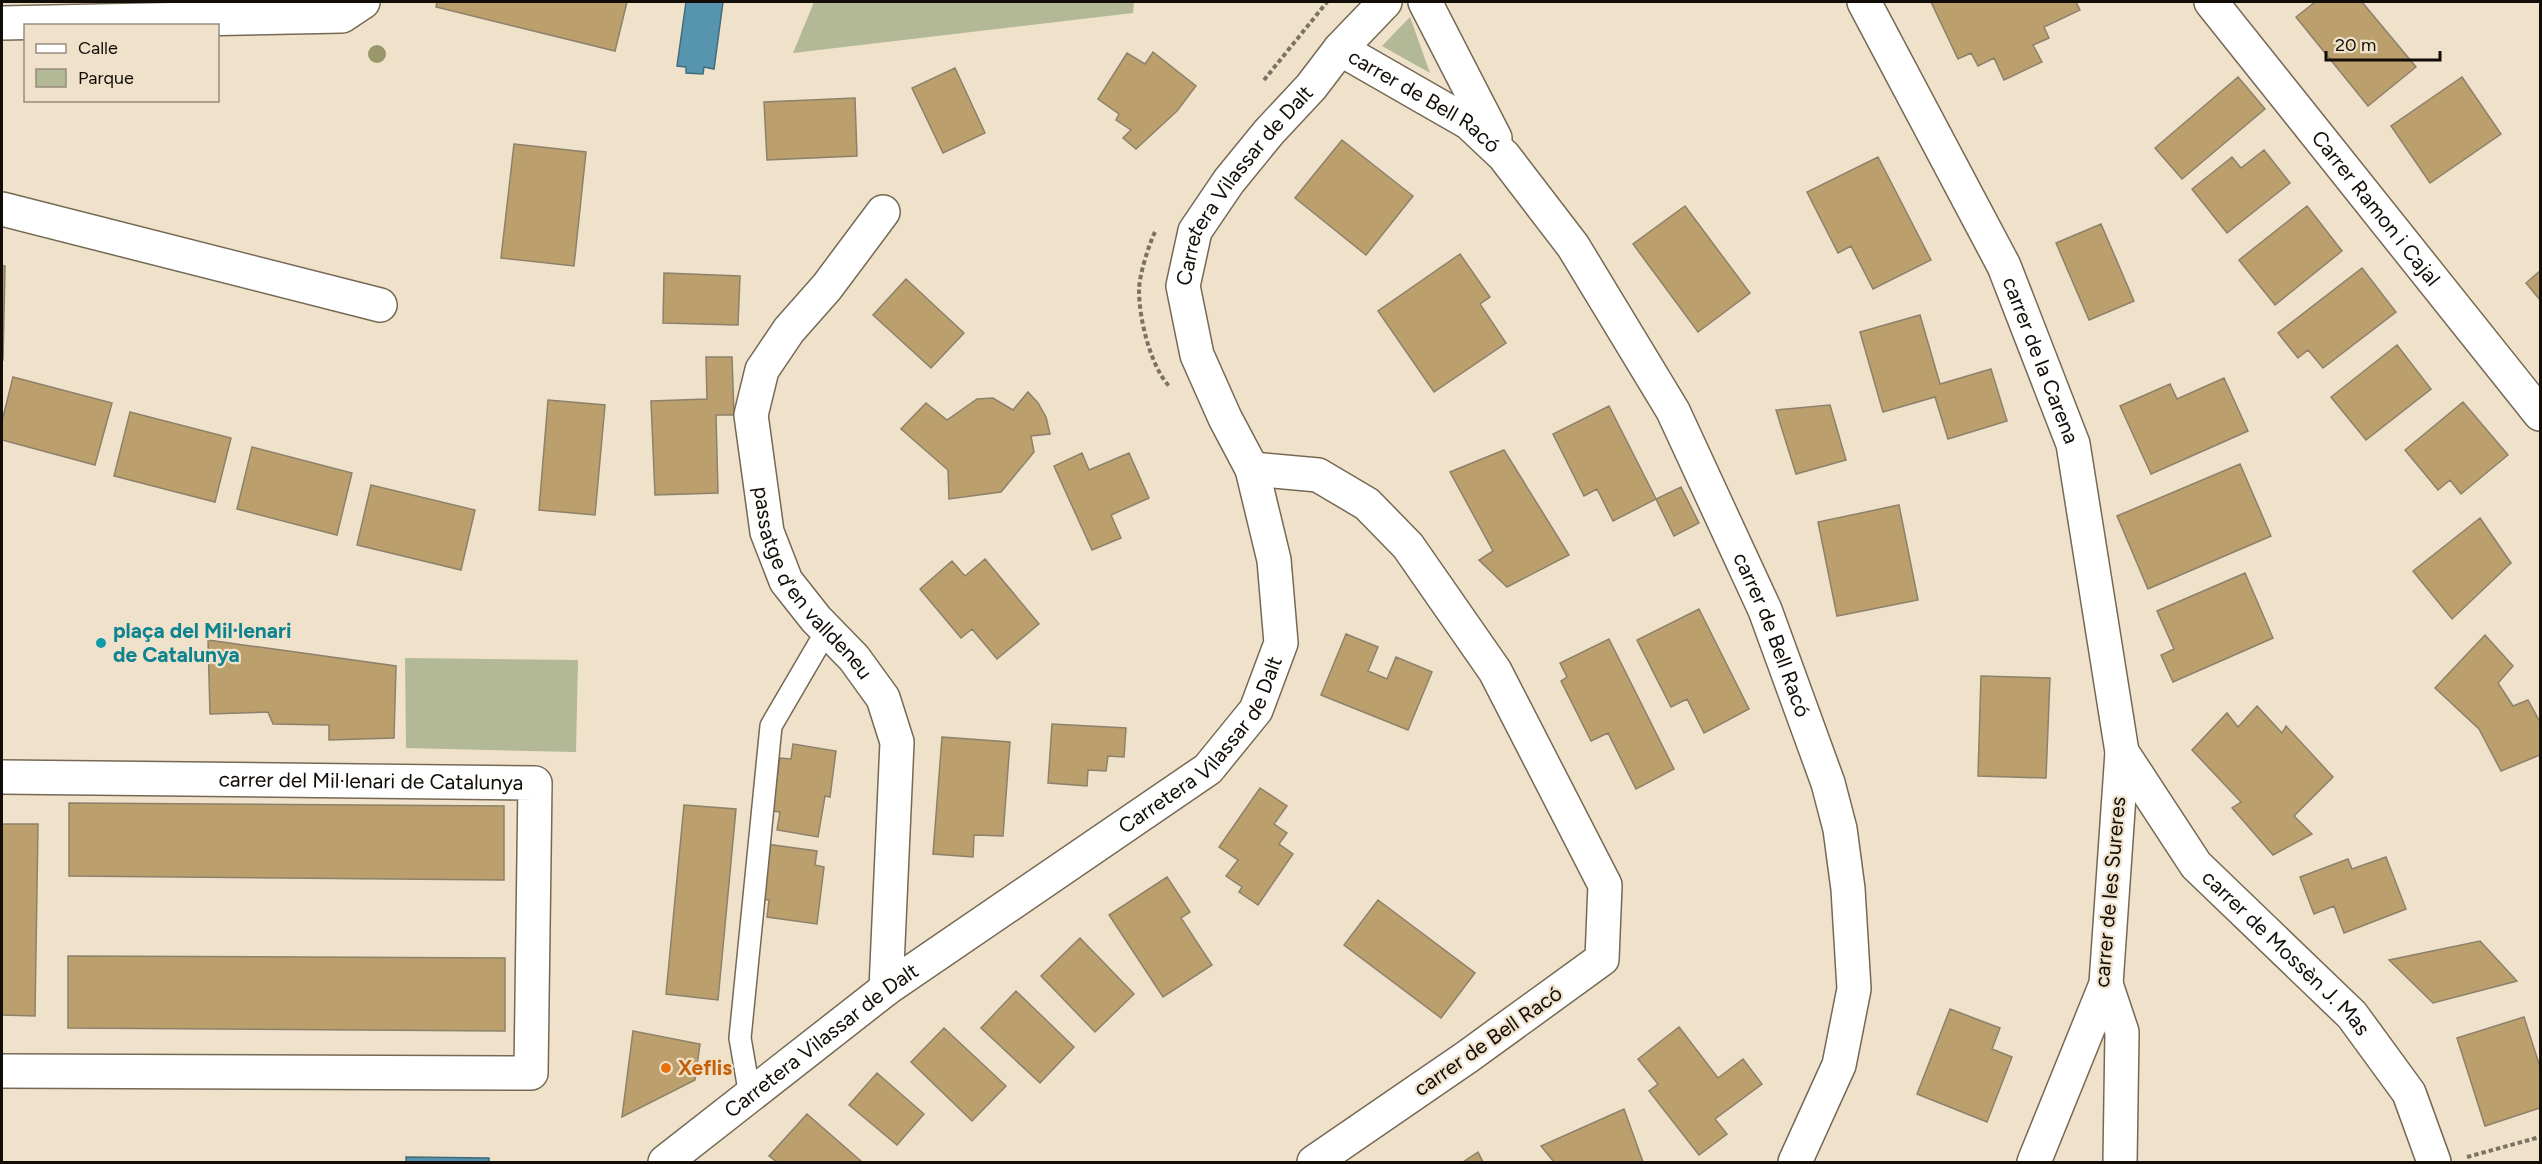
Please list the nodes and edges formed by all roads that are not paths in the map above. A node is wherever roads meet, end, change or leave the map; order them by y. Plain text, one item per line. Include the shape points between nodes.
1 (363, 2) edge
2 (1385, 2) edge
3 (1425, 2) edge
4 (1864, 2) edge
5 (2211, 2) edge
6 (2, 23) edge
7 (1340, 49) junction
8 (1504, 156) junction
9 (2, 209) edge
10 (883, 212) dead end
11 (380, 305) dead end
12 (2541, 414) edge
13 (1252, 470) junction
14 (827, 630) junction
15 (2122, 752) junction
16 (2, 777) edge
17 (2106, 984) junction
18 (886, 989) junction
19 (2, 1071) edge
20 (750, 1096) junction
21 (2446, 1161) edge
22 (665, 1162) edge
23 (1314, 1162) edge
24 (1795, 1162) edge
25 (2034, 1162) edge
26 (2120, 1162) edge

1 - 6 street via 342,16
2 - 7 street, Carretera Vilassar de Dalt
3 - 8 street, carrer de Bell Racó
4 - 15 street, carrer de la Carena via 2004,266 2073,444
5 - 12 street, Carrer Ramon i Cajal
7 - 8 street, carrer de Bell Racó via 1469,123
7 - 13 street, Carretera Vilassar de Dalt via 1223,189 1195,231 1185,275 1183,286 1197,355
8 - 24 street, carrer de Bell Racó via 1573,246 1673,411 1765,610 1828,783 1840,829 1848,888 1854,989 1839,1065
9 - 11 street
10 - 14 street, passatge d'en valldeneu via 762,370 751,416 767,532 786,581
13 - 18 street, Carretera Vilassar de Dalt via 1275,560 1281,643 1256,710 1208,769
13 - 23 street, carrer de Bell Racó via 1318,474 1367,504 1408,546 1496,671 1605,885 1602,959
14 - 18 street, passatge d'en valldeneu via 884,698 897,742
14 - 20 lane via 771,726 740,1038
15 - 17 street, carrer de les Sureres
15 - 21 street, carrer de Mossèn J. Mas via 2196,865 2352,1015 2409,1093
16 - 19 street, carrer del Mil·lenari de Catalunya via 535,783 531,1073
17 - 25 street, carrer de les Sureres
17 - 26 street via 2122,1032
18 - 20 street, Carretera Vilassar de Dalt
20 - 22 street, Carretera Vilassar de Dalt

